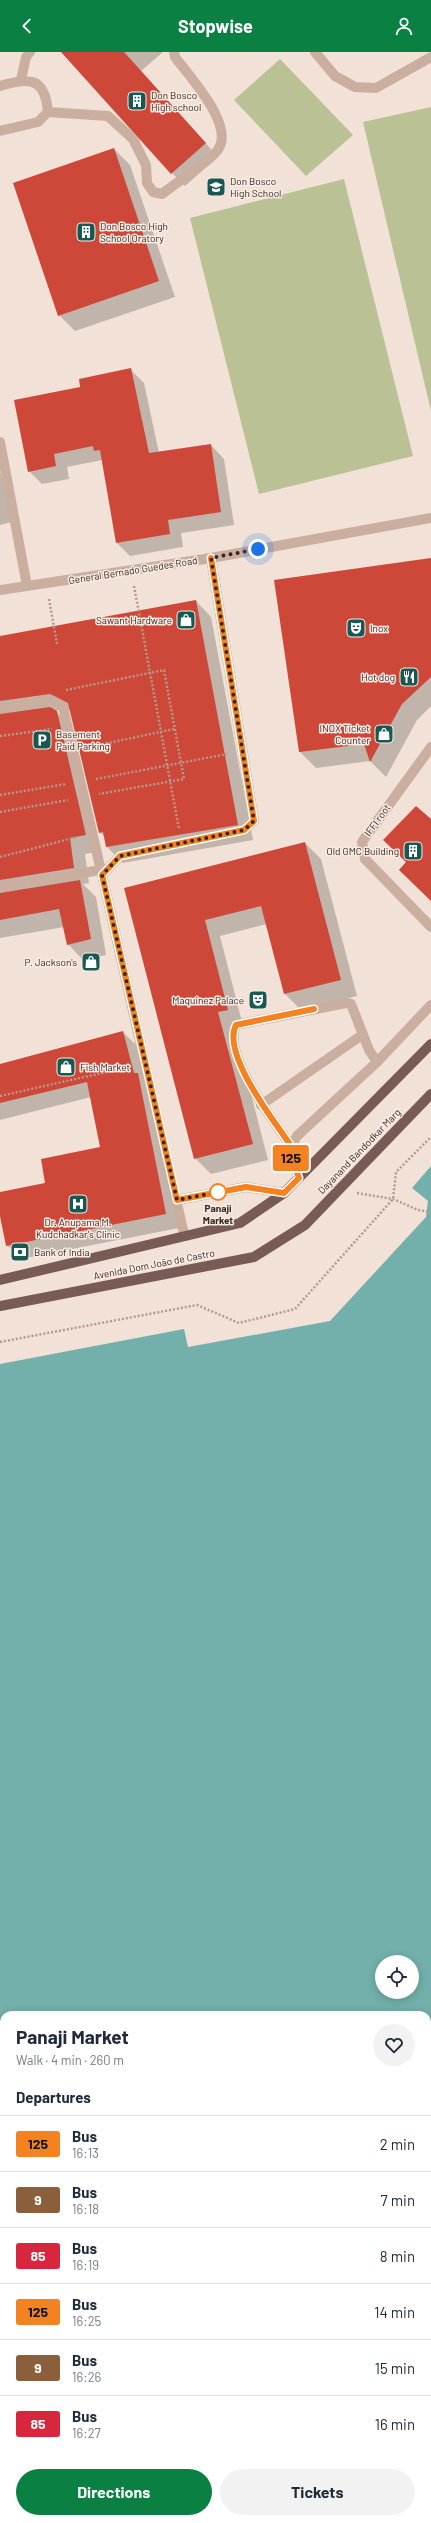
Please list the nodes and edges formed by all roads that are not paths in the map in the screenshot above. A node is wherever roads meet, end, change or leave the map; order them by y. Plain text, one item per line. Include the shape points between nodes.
1 (30, 52) edge
2 (174, 52) edge
3 (315, 52) edge
4 (431, 57) edge
5 (21, 80) junction
6 (0, 86) edge
7 (48, 112) junction
8 (0, 132) edge
9 (0, 442) edge
10 (431, 518) edge
11 (211, 558) junction
12 (28, 586) junction
13 (0, 590) edge
14 (0, 708) edge
15 (431, 747) edge
16 (105, 872) junction
17 (0, 887) edge
18 (431, 927) edge
19 (431, 1005) edge
20 (362, 1035) junction
21 (431, 1044) edge
22 (378, 1062) junction
23 (431, 1094) edge
24 (261, 1105) junction
25 (291, 1146) junction
26 (299, 1178) junction
27 (284, 1193) junction
28 (177, 1200) junction
29 (305, 1225) joint
30 (184, 1234) junction
31 (0, 1280) edge
32 (0, 1306) edge

1 - 5 street via 26,57
2 - 7 street via 174,57 216,113 223,132 218,150 162,194 153,192 147,183 146,165 133,138 108,116
3 - 4 street via 335,76 355,87 376,88
5 - 6 street
5 - 7 street via 38,84 46,94
7 - 8 street via 38,122
9 - 12 street
10 - 11 street, General Bernado Guedes Road
11 - 12 street, General Bernado Guedes Road
11 - 16 street via 254,821 244,830 120,856
12 - 13 street, General Bernado Guedes Road
14 - 16 street via 51,700 63,707 95,846
15 - 18 street, IFFI root via 362,842 365,858
16 - 17 street
16 - 28 street
19 - 22 street
20 - 22 street
20 - 24 street
20 - 24 street via 354,1007 346,1003 236,1025 232,1033 235,1047 252,1090
21 - 26 main road, Avenida Dom João de Castro
22 - 25 street via 297,1136
23 - 29 main road, Dayanand Bandodkar Marg
24 - 25 street
25 - 26 street via 291,1158
26 - 27 main road, Avenida Dom João de Castro
27 - 28 street via 246,1187
27 - 30 main road, Avenida Dom João de Castro via 240,1223
28 - 30 street
29 - 32 main road, Avenida Dom João de Castro via 254,1256
30 - 31 main road, Avenida Dom João de Castro

